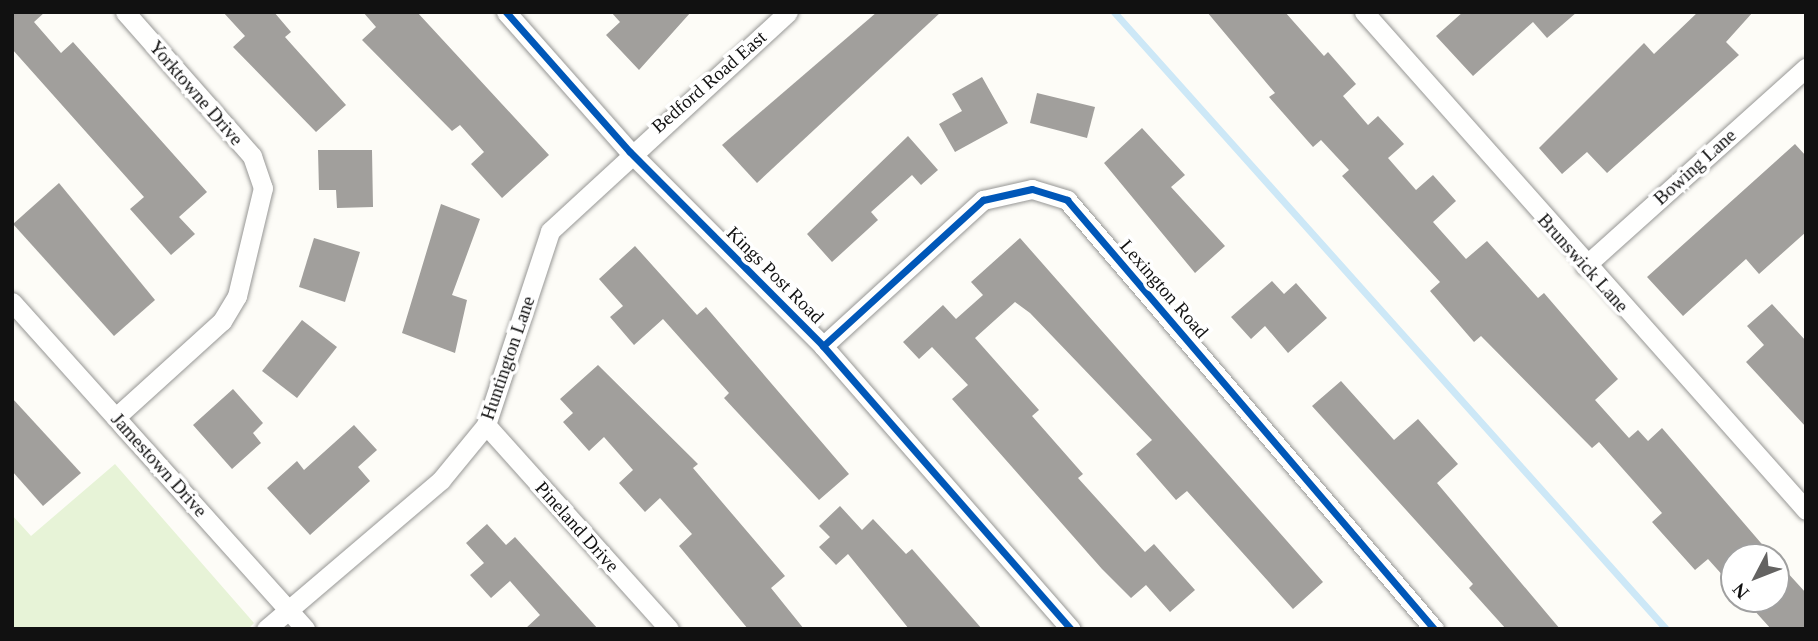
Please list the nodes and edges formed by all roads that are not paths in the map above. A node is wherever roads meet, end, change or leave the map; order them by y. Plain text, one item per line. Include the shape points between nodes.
1 (125, 12) edge
2 (506, 12) edge
3 (789, 12) edge
4 (1373, 15) edge
5 (1806, 68) edge
6 (630, 152) junction
7 (1585, 265) junction
8 (12, 302) edge
9 (822, 346) junction
10 (116, 417) junction
11 (485, 425) junction
12 (1806, 510) edge
13 (288, 610) junction
14 (266, 629) edge
15 (305, 629) edge
16 (669, 629) edge
17 (1071, 629) edge
18 (1434, 629) edge

1 - 10 street, Yorktowne Drive via 252,156 263,188 237,296 222,321
2 - 6 street, Kings Post Road
3 - 6 street, Bedford Road East
4 - 7 street, Brunswick Lane
5 - 7 street, Bowing Lane
6 - 9 street, Kings Post Road
6 - 11 street, Huntington Lane via 550,231
7 - 12 street, Brunswick Lane
8 - 10 street, Jamestown Drive
9 - 17 street, Kings Post Road
9 - 18 street, Lexington Road via 983,200 1032,189 1067,200
10 - 13 street, Jamestown Drive
11 - 13 street, Huntington Lane via 441,480
11 - 16 street, Pineland Drive
13 - 14 street, Huntington Lane
13 - 15 street, Jamestown Drive

